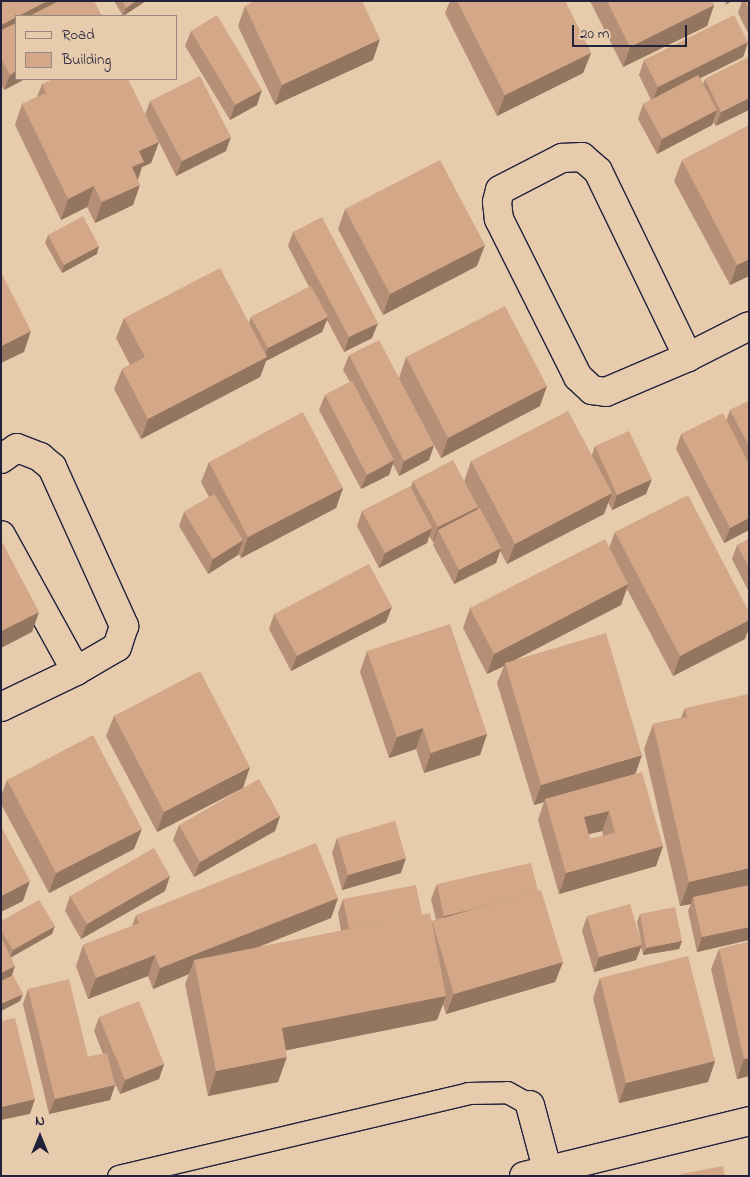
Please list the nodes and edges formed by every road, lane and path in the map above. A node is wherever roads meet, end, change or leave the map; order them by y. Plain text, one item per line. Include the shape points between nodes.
1 (749, 326) edge
2 (688, 357) junction
3 (1, 459) edge
4 (1, 535) edge
5 (76, 671) junction
6 (1, 707) edge
7 (530, 1105) joint
8 (749, 1122) edge
9 (540, 1174) edge
10 (118, 1176) edge

1 - 2 street
2 - 2 street via 606,392 592,390 578,377 499,219 496,202 500,190 562,158 582,157 598,170
3 - 5 street via 17,448 40,457 52,467 124,626 117,648
4 - 5 street
5 - 6 street
7 - 9 street
7 - 10 lane via 507,1092 468,1092
8 - 9 street

